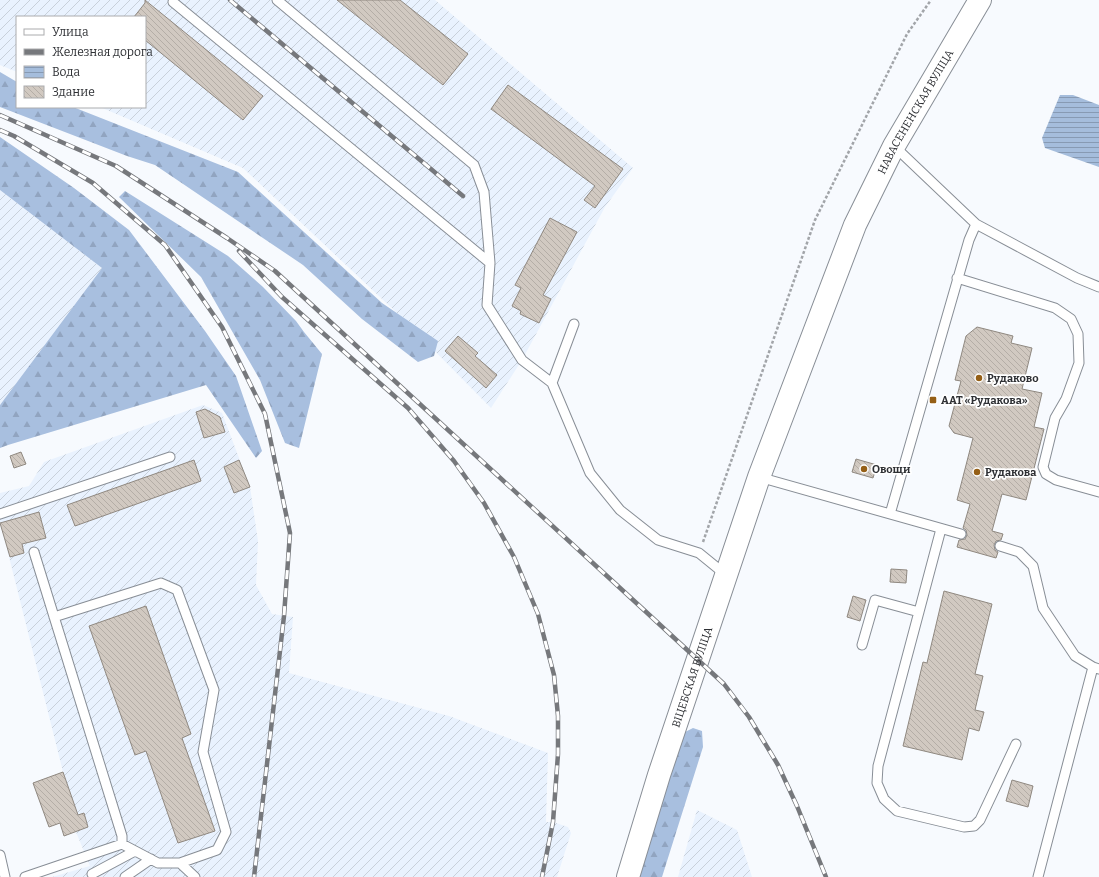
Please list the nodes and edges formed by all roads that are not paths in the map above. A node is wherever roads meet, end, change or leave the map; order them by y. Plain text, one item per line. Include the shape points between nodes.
1 (277, 0) edge
2 (980, 0) edge
3 (173, 2) dead end
4 (894, 146) junction
5 (976, 224) junction
6 (490, 263) junction
7 (958, 278) junction
8 (1099, 287) edge
9 (574, 324) dead end
10 (552, 384) junction
11 (170, 457) dead end
12 (758, 477) junction
13 (1099, 492) edge
14 (0, 514) edge
15 (890, 514) junction
16 (941, 529) junction
17 (961, 534) dead end
18 (1000, 546) dead end
19 (34, 552) dead end
20 (726, 575) junction
21 (919, 612) junction
22 (54, 617) junction
23 (862, 646) dead end
24 (1096, 668) edge
25 (1016, 744) dead end
26 (122, 844) junction
27 (135, 851) junction
28 (0, 854) edge
29 (150, 859) junction
30 (180, 863) junction
31 (92, 874) dead end
32 (4, 877) edge
33 (25, 877) edge
34 (125, 877) edge
35 (195, 877) edge
36 (628, 877) edge
37 (1038, 877) edge

1 - 6 lane via 474,165 484,192
2 - 4 main road, НАВАСЕНЕНСКАЯ ВУЛІЦА
3 - 6 lane
4 - 5 lane
4 - 12 main road, НАВАСЕНЕНСКАЯ ВУЛІЦА via 855,225
5 - 7 lane
5 - 8 lane via 1077,278
6 - 10 lane via 487,305 522,360
7 - 13 lane via 1055,308 1070,319 1078,334 1079,363 1066,399 1055,418 1043,467 1046,474 1056,480
7 - 15 lane
9 - 10 lane
10 - 20 lane via 590,473 620,510 658,540 699,553
11 - 14 lane
12 - 15 lane
12 - 20 main road, ВІЦЕБСКАЯ ВУЛІЦА
15 - 16 lane
16 - 17 lane
16 - 21 lane
18 - 24 lane via 1019,552 1033,566 1043,608 1076,656
19 - 22 lane
20 - 36 main road, ВІЦЕБСКАЯ ВУЛІЦА
21 - 23 lane via 876,600
21 - 25 lane via 878,766 877,783 884,799 897,811 964,827 974,826 980,820
22 - 26 lane via 122,836
22 - 30 lane via 161,582 177,590 214,690 203,752 226,832 217,850
24 - 37 lane
26 - 27 lane
26 - 33 lane
27 - 29 lane
27 - 31 lane
28 - 32 lane
29 - 30 lane via 158,863
29 - 34 lane
30 - 35 lane

